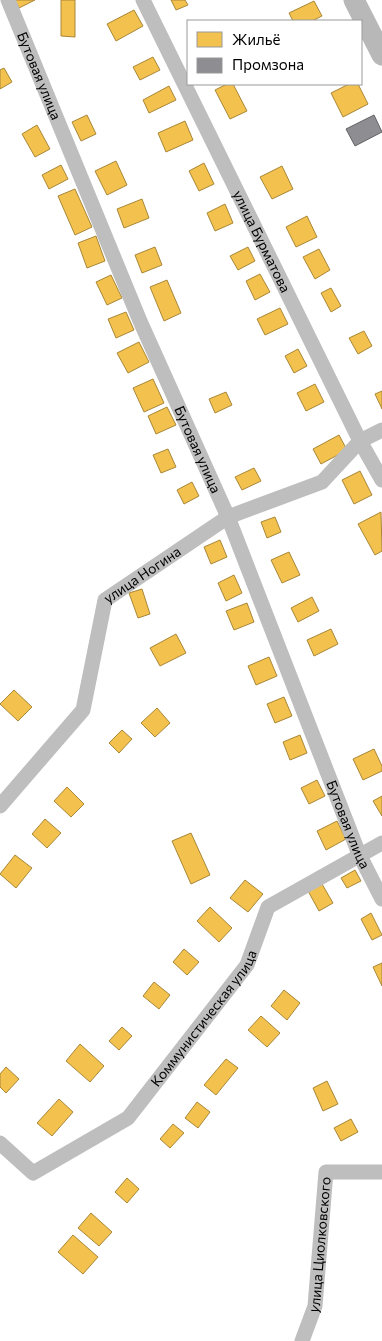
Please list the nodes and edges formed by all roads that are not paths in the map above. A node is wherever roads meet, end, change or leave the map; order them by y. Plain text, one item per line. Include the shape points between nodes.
1 (8, 0) edge
2 (143, 0) edge
3 (354, 0) edge
4 (382, 56) edge
5 (382, 430) edge
6 (360, 441) junction
7 (382, 480) edge
8 (228, 517) junction
9 (0, 806) edge
10 (382, 843) edge
11 (359, 854) junction
12 (382, 900) edge
13 (0, 1143) edge
14 (382, 1172) edge
15 (302, 1341) edge

1 - 8 street, Бутовая улица via 140,322
2 - 6 street, улица Бурматова
3 - 4 main road
5 - 6 street, улица Ногина
6 - 7 street, улица Бурматова
6 - 8 street, улица Ногина via 322,482
8 - 9 street, улица Ногина via 105,600 83,710
8 - 11 street, Бутовая улица
10 - 11 street, Коммунистическая улица
11 - 12 street, Бутовая улица
11 - 13 street, Коммунистическая улица via 268,906 247,965 128,1118 33,1173
14 - 15 street, улица Циолковского via 326,1172 315,1306

